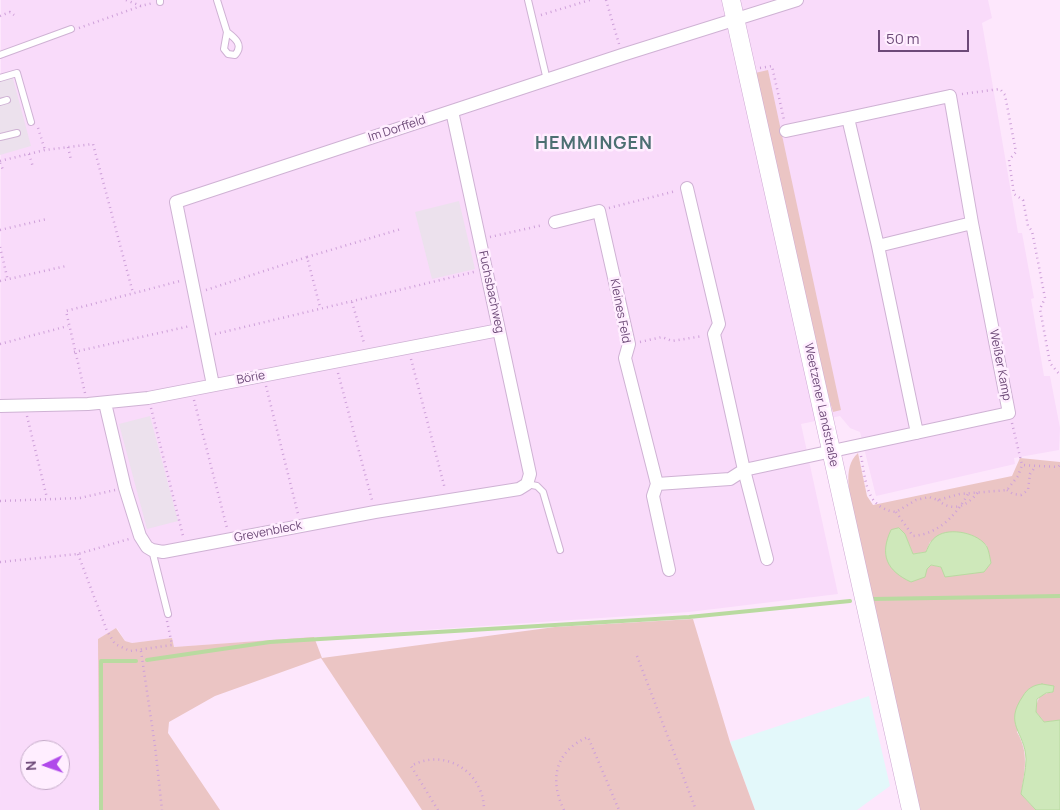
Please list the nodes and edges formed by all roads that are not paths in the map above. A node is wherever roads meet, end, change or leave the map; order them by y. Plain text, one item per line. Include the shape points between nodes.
1 (217, 0) edge
2 (528, 0) edge
3 (731, 0) edge
4 (797, 0) edge
5 (735, 19) junction
6 (71, 29) road end
7 (227, 32) dead end
8 (0, 54) edge
9 (0, 78) edge
10 (547, 80) junction
11 (452, 111) junction
12 (848, 118) junction
13 (31, 122) road end
14 (786, 131) road end
15 (17, 133) dead end
16 (0, 137) edge
17 (687, 188) road end
18 (555, 222) road end
19 (972, 223) junction
20 (878, 246) junction
21 (499, 330) junction
22 (213, 385) junction
23 (105, 403) junction
24 (0, 406) edge
25 (917, 433) junction
26 (831, 450) junction
27 (744, 470) junction
28 (528, 479) junction
29 (657, 484) junction
30 (152, 550) junction
31 (560, 550) dead end
32 (767, 560) dead end
33 (669, 570) dead end
34 (168, 614) road end
35 (911, 810) edge

1 - 7 lane
2 - 10 lane
3 - 5 main road, Weetzener Landstraße
4 - 5 street, Im Dorffeld
5 - 10 street, Im Dorffeld
5 - 26 main road, Weetzener Landstraße
6 - 8 lane
9 - 13 lane via 17,73
10 - 11 street, Im Dorffeld
11 - 21 street, Fuchsbachweg
11 - 22 street, Im Dorffeld via 176,202
12 - 14 street
12 - 19 street, Weißer Kamp via 950,96
12 - 20 street
15 - 16 lane
17 - 27 street via 719,324 714,334
18 - 29 street, Kleines Feld via 599,211 629,344 625,358
19 - 20 street
19 - 25 street, Weißer Kamp via 1010,413
20 - 25 street
21 - 22 street, Börie
21 - 28 street, Fuchsbachweg
22 - 23 street, Börie
23 - 24 street, Börie
23 - 30 street via 140,536
25 - 26 street, Weißer Kamp
26 - 27 street
26 - 35 main road, Weetzener Landstraße
27 - 29 street via 730,479
27 - 32 street
28 - 30 street, Grevenbleck via 519,489 301,525 163,552
28 - 31 lane via 543,492
29 - 33 street, Kleines Feld via 653,496
30 - 34 lane

